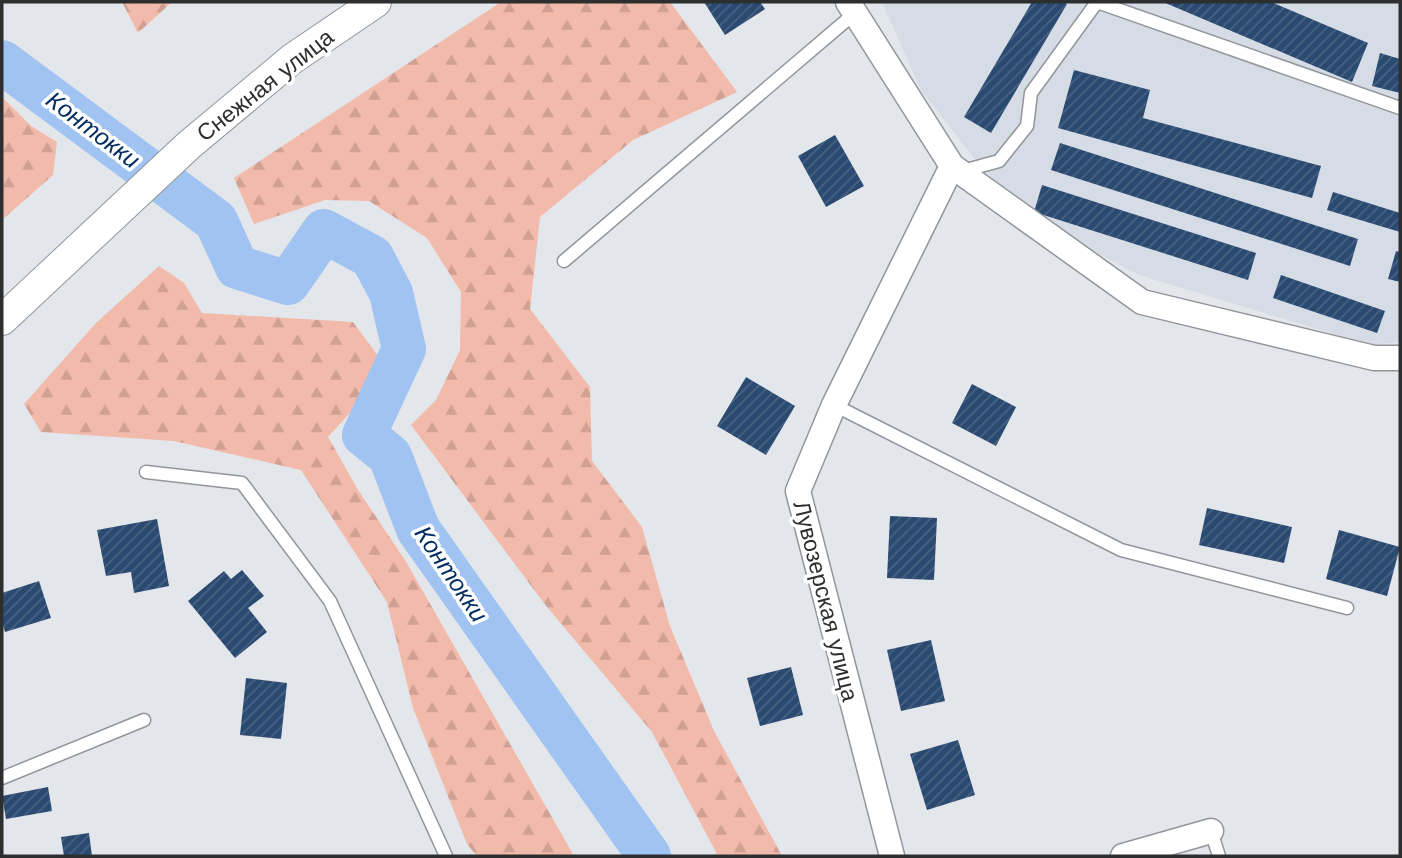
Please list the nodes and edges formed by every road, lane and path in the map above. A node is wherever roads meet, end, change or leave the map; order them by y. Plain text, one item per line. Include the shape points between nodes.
1 (376, 2) edge
2 (851, 7) edge
3 (1400, 108) edge
4 (955, 169) junction
5 (564, 261) dead end
6 (2, 320) edge
7 (1400, 358) edge
8 (834, 405) junction
9 (146, 472) dead end
10 (1347, 608) dead end
11 (144, 720) dead end
12 (2, 778) edge
13 (1211, 831) joint
14 (446, 856) edge
15 (892, 856) edge
16 (1123, 856) edge
17 (1219, 856) edge

1 - 6 street, Снежная улица via 292,59 189,145
2 - 4 street
2 - 5 lane
3 - 4 lane via 1097,2 1031,93 1027,126 999,161
4 - 7 street via 1142,303 1374,358
4 - 8 street, Лувозерская улица
8 - 10 lane via 1121,550
8 - 15 street, Лувозерская улица via 798,491
9 - 14 lane via 242,483 330,601
11 - 12 lane
13 - 16 street
13 - 17 lane

